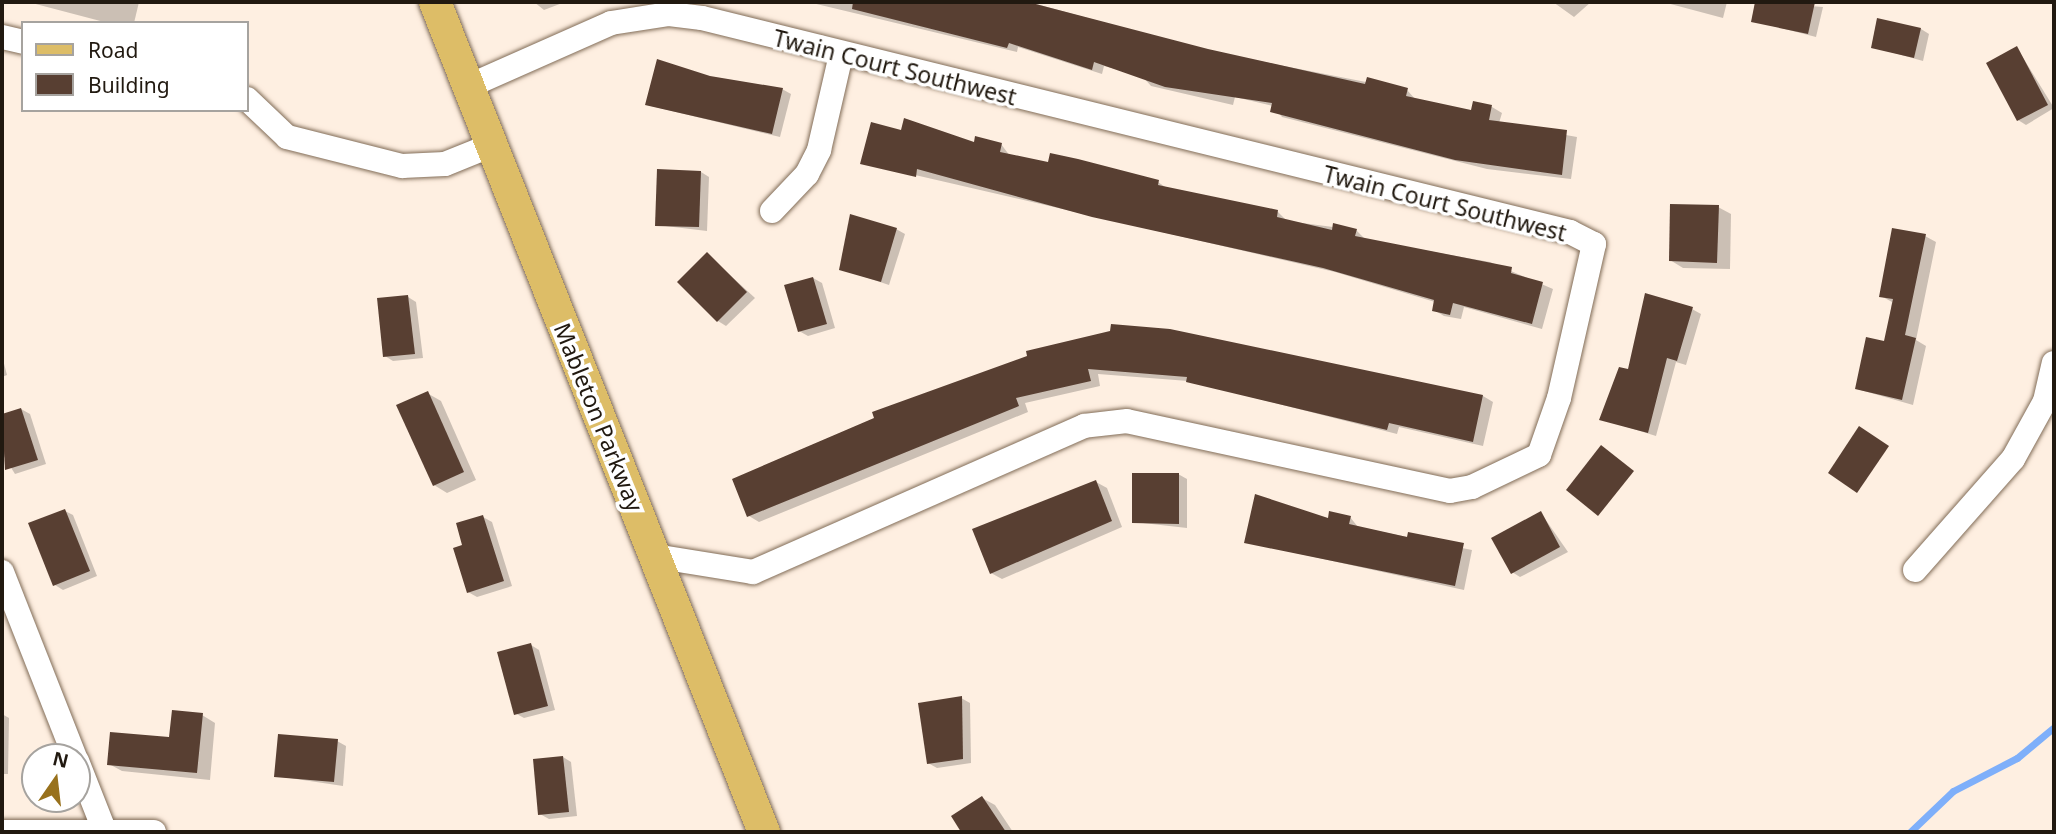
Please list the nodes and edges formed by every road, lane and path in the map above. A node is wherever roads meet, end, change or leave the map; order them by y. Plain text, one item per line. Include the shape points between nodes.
1 (435, 2) edge
2 (2, 37) edge
3 (21, 41) edge
4 (841, 55) junction
5 (469, 86) junction
6 (248, 100) edge
7 (492, 145) junction
8 (772, 211) dead end
9 (2054, 363) edge
10 (654, 555) junction
11 (1915, 570) dead end
12 (2, 572) edge
13 (70, 743) edge
14 (91, 796) edge
15 (105, 831) edge
16 (2, 832) edge
17 (154, 832) edge
18 (764, 832) edge

1 - 5 main road, Mableton Parkway
2 - 3 street
4 - 5 street, Twain Court Southwest via 669,14 611,23
4 - 8 street via 819,149 807,174
4 - 10 street, Twain Court Southwest via 1570,232 1594,244 1559,398 1539,455 1508,474 1450,491 1127,421 1084,426 777,562 731,572
5 - 7 main road, Mableton Parkway
6 - 7 street via 286,137 402,166 444,164
7 - 10 main road, Mableton Parkway
9 - 11 street via 2045,401 2013,459
10 - 18 main road, Mableton Parkway
12 - 13 street
14 - 15 street
15 - 16 street
15 - 17 street

